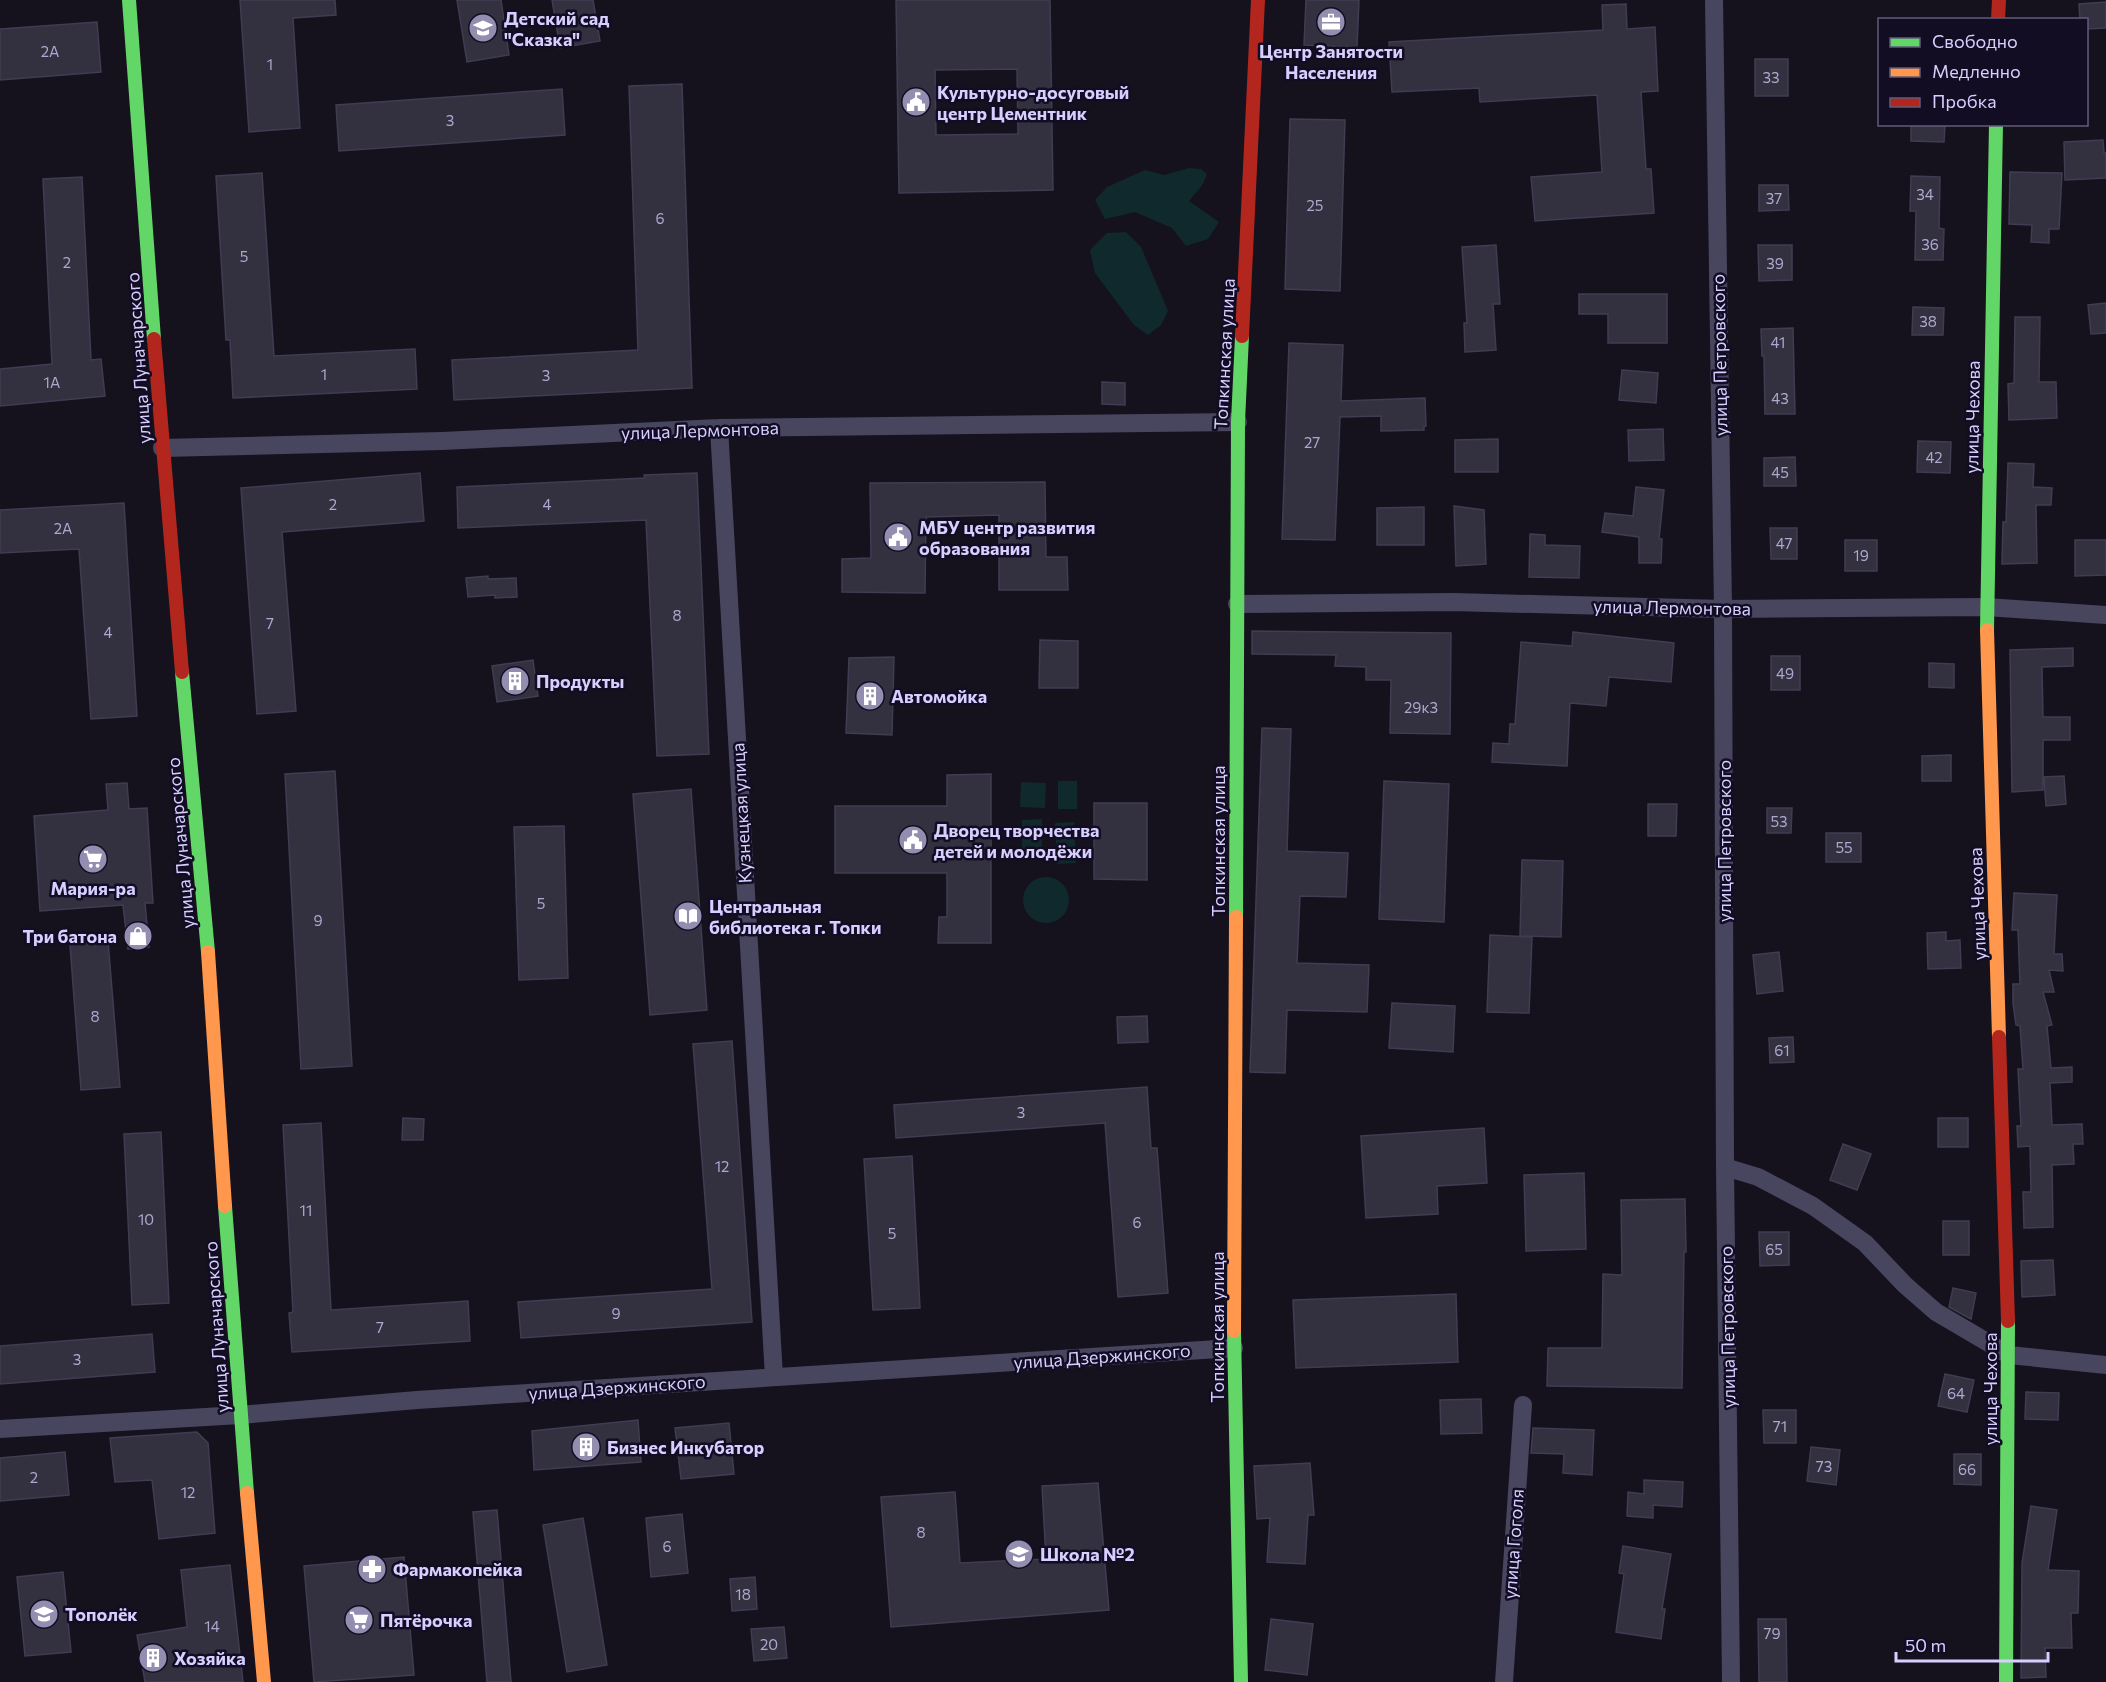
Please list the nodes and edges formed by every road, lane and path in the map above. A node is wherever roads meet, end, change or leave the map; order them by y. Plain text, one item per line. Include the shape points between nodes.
1 (129, 0) edge
2 (1258, 0) edge
3 (1713, 0) edge
4 (1999, 0) edge
5 (1998, 18) edge
6 (1996, 126) edge
7 (1238, 422) junction
8 (719, 428) junction
9 (162, 448) junction
10 (1237, 604) junction
11 (1986, 608) junction
12 (1723, 609) junction
13 (2106, 615) edge
14 (1725, 1167) junction
15 (1234, 1348) junction
16 (2009, 1355) junction
17 (2106, 1365) edge
18 (774, 1377) junction
19 (1523, 1405) dead end
20 (240, 1415) junction
21 (0, 1429) edge
22 (264, 1682) edge
23 (1241, 1682) edge
24 (1504, 1682) edge
25 (1731, 1682) edge
26 (2006, 1682) edge

1 - 9 street, улица Луначарского
2 - 7 street, Топкинская улица
3 - 12 street, улица Петровского
4 - 5 street
6 - 11 street, улица Чехова
7 - 8 street, улица Лермонтова
7 - 10 street, Топкинская улица
8 - 9 street, улица Лермонтова via 442,441
8 - 18 street, Кузнецкая улица
9 - 20 street, улица Луначарского via 207,945
10 - 12 street, улица Лермонтова via 1453,602
10 - 15 street, Топкинская улица
11 - 12 street, улица Лермонтова
11 - 13 street, улица Лермонтова
11 - 16 street, улица Чехова
12 - 14 street, улица Петровского
14 - 16 street via 1758,1177 1813,1206 1865,1243 1936,1312
14 - 25 street, улица Петровского
15 - 18 street, улица Дзержинского
15 - 23 street, Топкинская улица
16 - 17 street
16 - 26 street, улица Чехова
18 - 20 street, улица Дзержинского
19 - 24 street, улица Гоголя
20 - 21 street, улица Дзержинского
20 - 22 street, улица Луначарского

